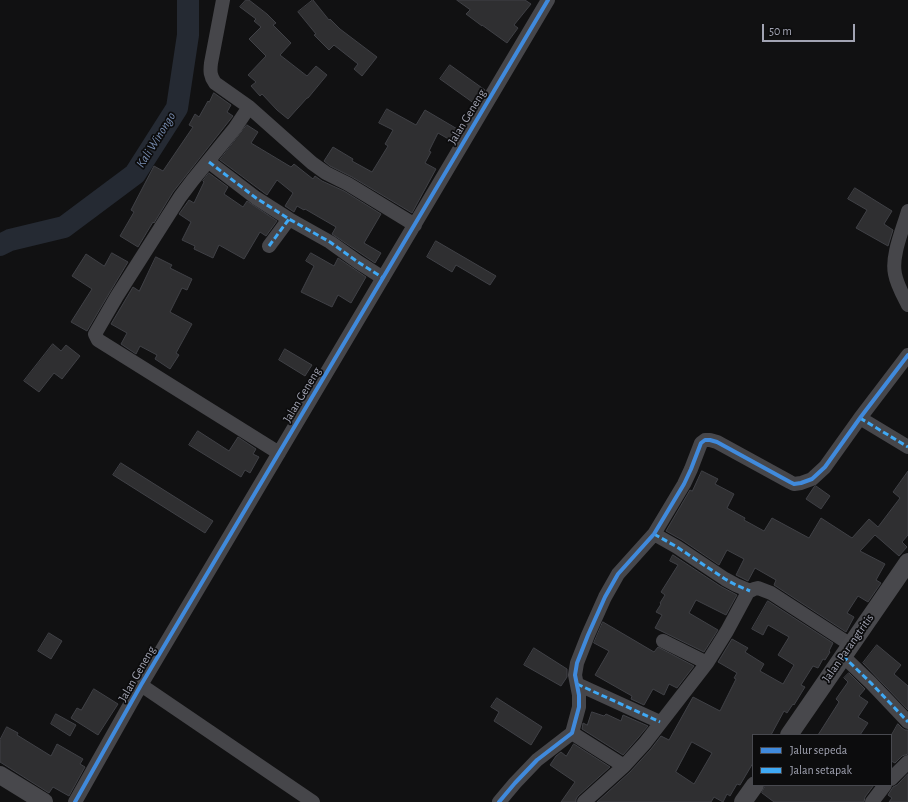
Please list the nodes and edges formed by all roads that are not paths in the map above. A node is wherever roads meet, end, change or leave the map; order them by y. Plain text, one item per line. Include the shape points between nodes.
1 (223, 0) edge
2 (548, 0) edge
3 (249, 107) junction
4 (209, 162) junction
5 (908, 211) edge
6 (289, 219) junction
7 (415, 225) junction
8 (269, 246) dead end
9 (383, 278) junction
10 (908, 306) edge
11 (908, 355) edge
12 (860, 418) junction
13 (908, 447) edge
14 (279, 453) junction
15 (654, 534) junction
16 (908, 562) edge
17 (750, 590) junction
18 (663, 641) dead end
19 (847, 650) junction
20 (707, 663) junction
21 (577, 684) junction
22 (141, 686) junction
23 (660, 722) junction
24 (908, 722) edge
25 (572, 733) junction
26 (790, 734) edge
27 (908, 762) edge
28 (624, 766) junction
29 (0, 775) edge
30 (892, 778) edge
31 (754, 786) edge
32 (884, 786) edge
33 (44, 802) edge
34 (75, 802) edge
35 (313, 802) edge
36 (499, 802) edge
37 (584, 802) edge
38 (743, 802) edge
39 (872, 802) edge

1 - 3 street via 210,71 215,83
2 - 7 street, Jalan Geneng
3 - 4 street
3 - 7 street via 312,164
4 - 6 street via 256,198
4 - 14 street via 192,181 170,214 116,296 95,334 98,340 108,347
5 - 10 street via 896,251 894,273
6 - 8 street
6 - 9 street via 330,242
7 - 9 street, Jalan Geneng
9 - 14 street, Jalan Geneng
11 - 12 street
12 - 13 street
12 - 15 street via 825,467 812,479 794,484 717,442 705,440 701,443 684,484
14 - 22 street, Jalan Geneng
15 - 17 street via 725,579
15 - 21 street via 618,574 605,597 577,663
16 - 19 main road, Jalan Parangtritis
17 - 19 street via 758,588 771,593
17 - 20 street
18 - 20 street
19 - 24 street via 871,683
19 - 26 main road, Jalan Parangtritis
20 - 23 street
21 - 23 street
21 - 25 street via 579,707
22 - 34 street, Jalan Geneng
22 - 35 street
23 - 28 street
25 - 28 street
25 - 36 street via 537,760 518,778
27 - 30 street
28 - 37 street
29 - 33 main road
31 - 38 main road
32 - 39 street

